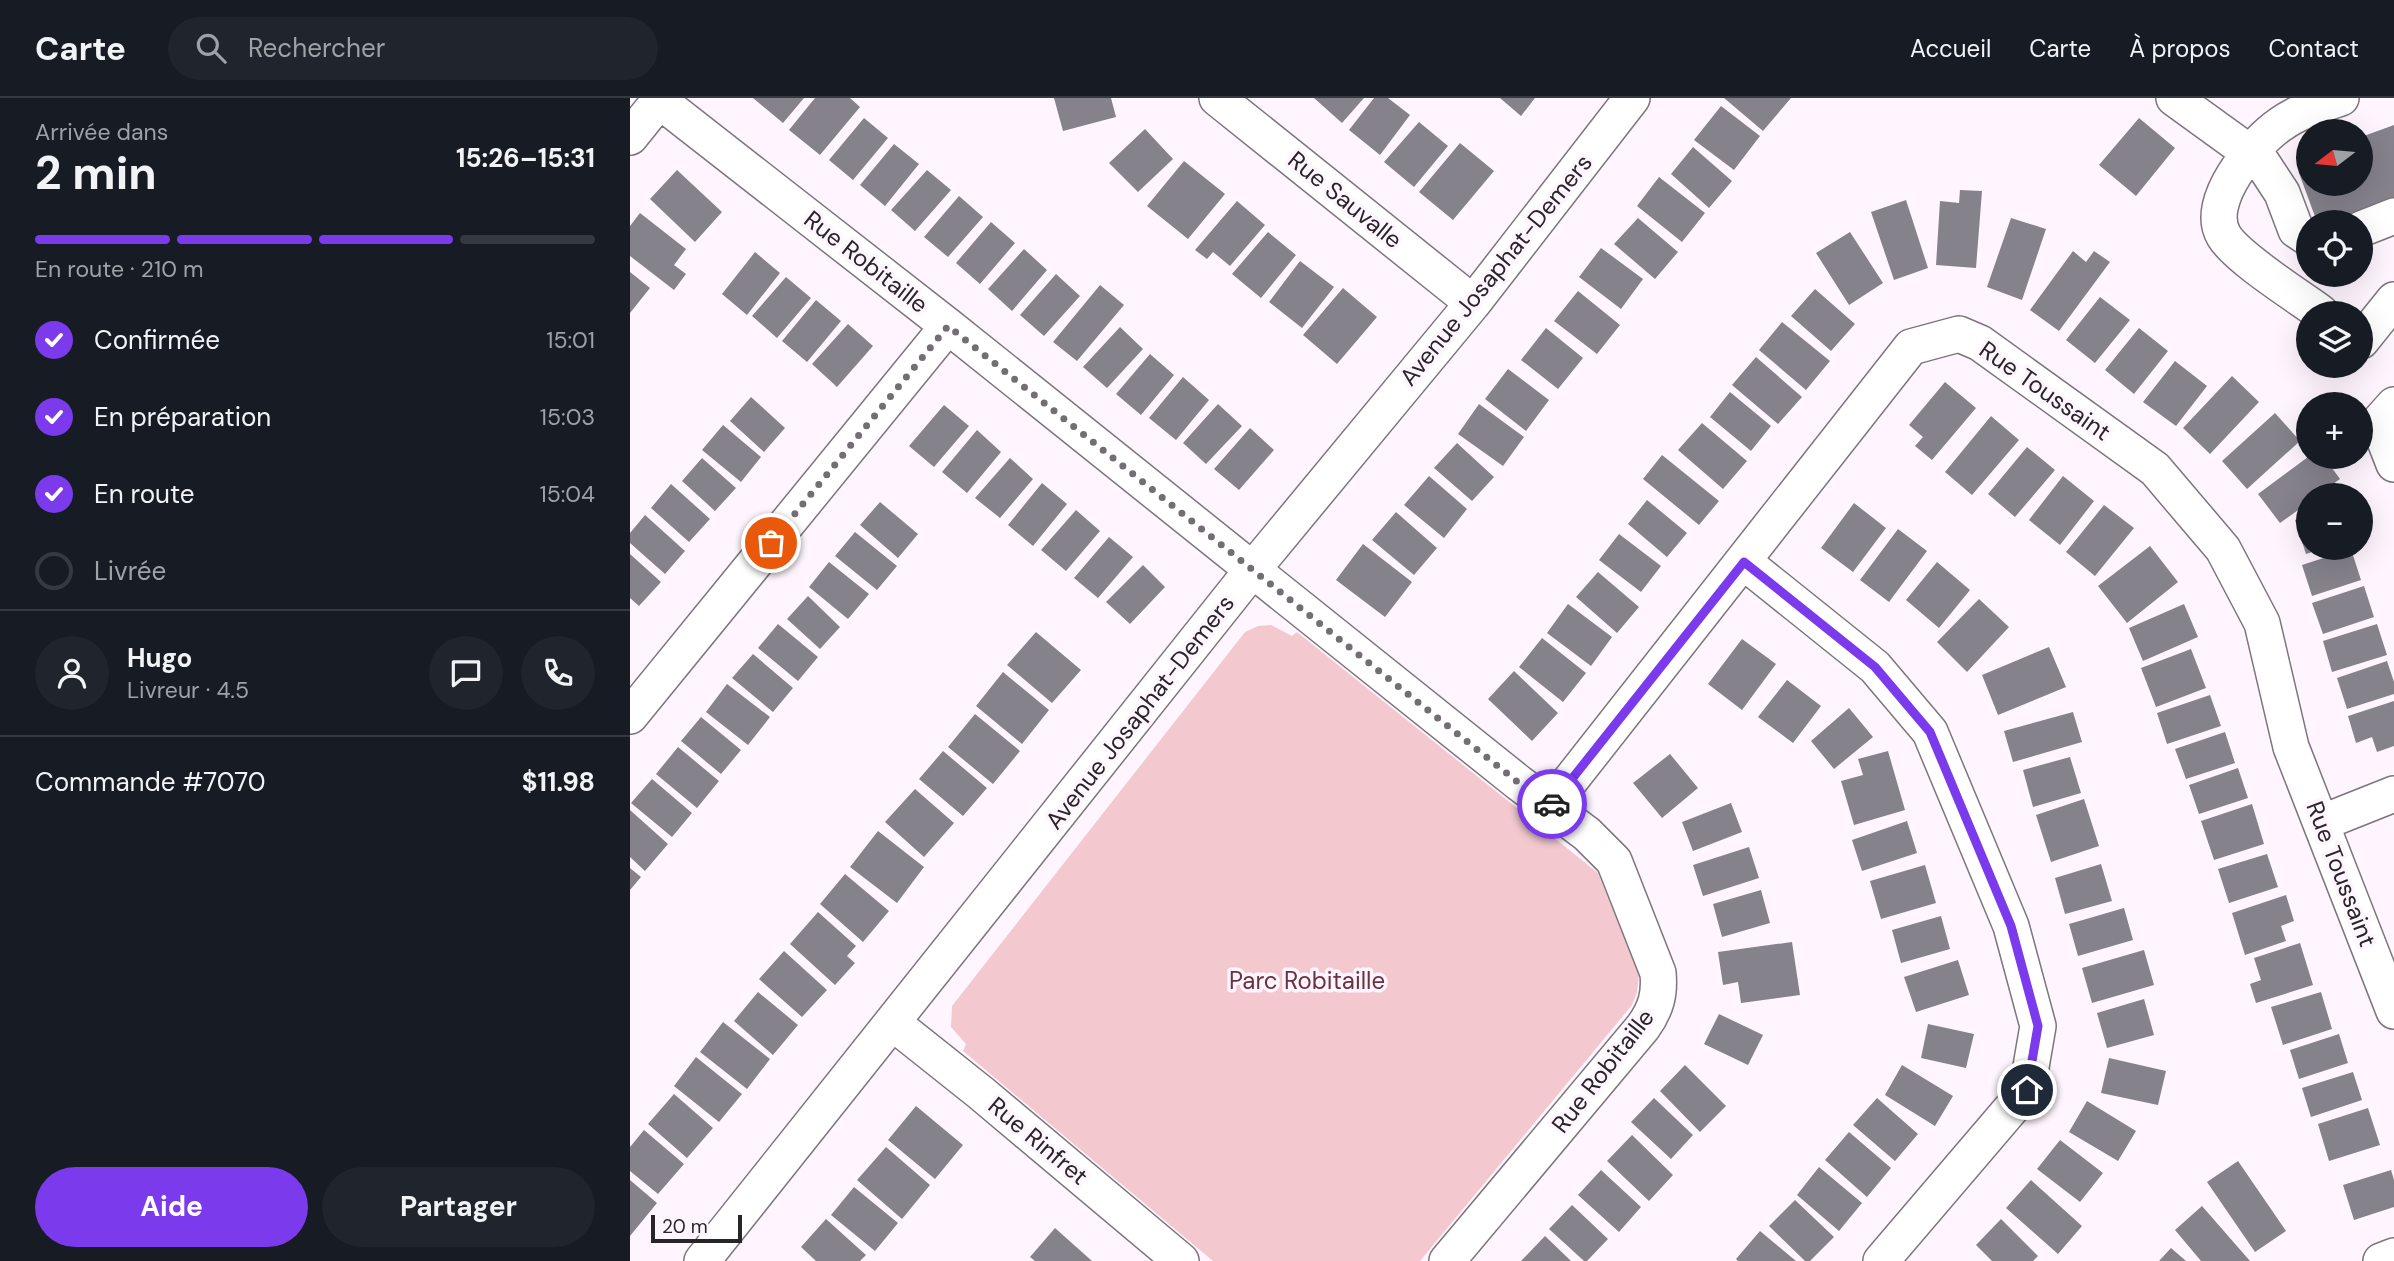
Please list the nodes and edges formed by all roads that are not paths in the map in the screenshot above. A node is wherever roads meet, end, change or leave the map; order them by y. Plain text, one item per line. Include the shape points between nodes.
1 (1217, 98) edge
2 (1632, 98) edge
3 (2174, 98) edge
4 (2340, 98) edge
5 (658, 99) edge
6 (630, 137) edge
7 (2257, 161) junction
8 (2394, 216) edge
9 (2373, 224) edge
10 (2296, 230) edge
11 (2296, 245) edge
12 (2394, 300) edge
13 (2305, 301) edge
14 (1472, 303) junction
15 (948, 326) junction
16 (2373, 326) edge
17 (2394, 405) edge
18 (2394, 464) edge
19 (1744, 562) junction
20 (1253, 569) junction
21 (630, 716) edge
22 (2394, 794) edge
23 (1551, 805) junction
24 (2321, 823) junction
25 (2394, 1011) edge
26 (894, 1023) junction
27 (2394, 1256) edge
28 (702, 1261) edge
29 (1181, 1261) edge
30 (1447, 1261) edge
31 (1881, 1261) edge
32 (2381, 1261) edge

1 - 14 street, Rue Sauvalle
2 - 14 street, Avenue Josaphat-Demers
3 - 7 street
4 - 7 street via 2283,122 2262,139
5 - 6 street
5 - 15 street, Rue Robitaille
7 - 10 street via 2282,193
7 - 11 street via 2259,199 2274,237
7 - 13 street via 2222,195 2221,229 2236,250
8 - 9 street
12 - 16 street
14 - 20 street, Avenue Josaphat-Demers
15 - 20 street, Rue Robitaille
15 - 21 street
17 - 18 street via 2378,423
19 - 23 street, Rue Toussaint
19 - 24 street, Rue Toussaint via 1911,347 1959,334 1980,343 2155,469 2223,549 2262,623 2291,747
19 - 31 street via 1875,667 1930,732 2011,926 2038,1026 2027,1090
20 - 23 street, Rue Robitaille
20 - 26 street, Avenue Josaphat-Demers
22 - 24 street
23 - 30 street, Rue Robitaille via 1614,861 1658,972 1660,990 1643,1027
24 - 25 street, Rue Toussaint
26 - 28 street, Avenue Josaphat-Demers
26 - 29 street, Rue Rinfret
27 - 32 street

